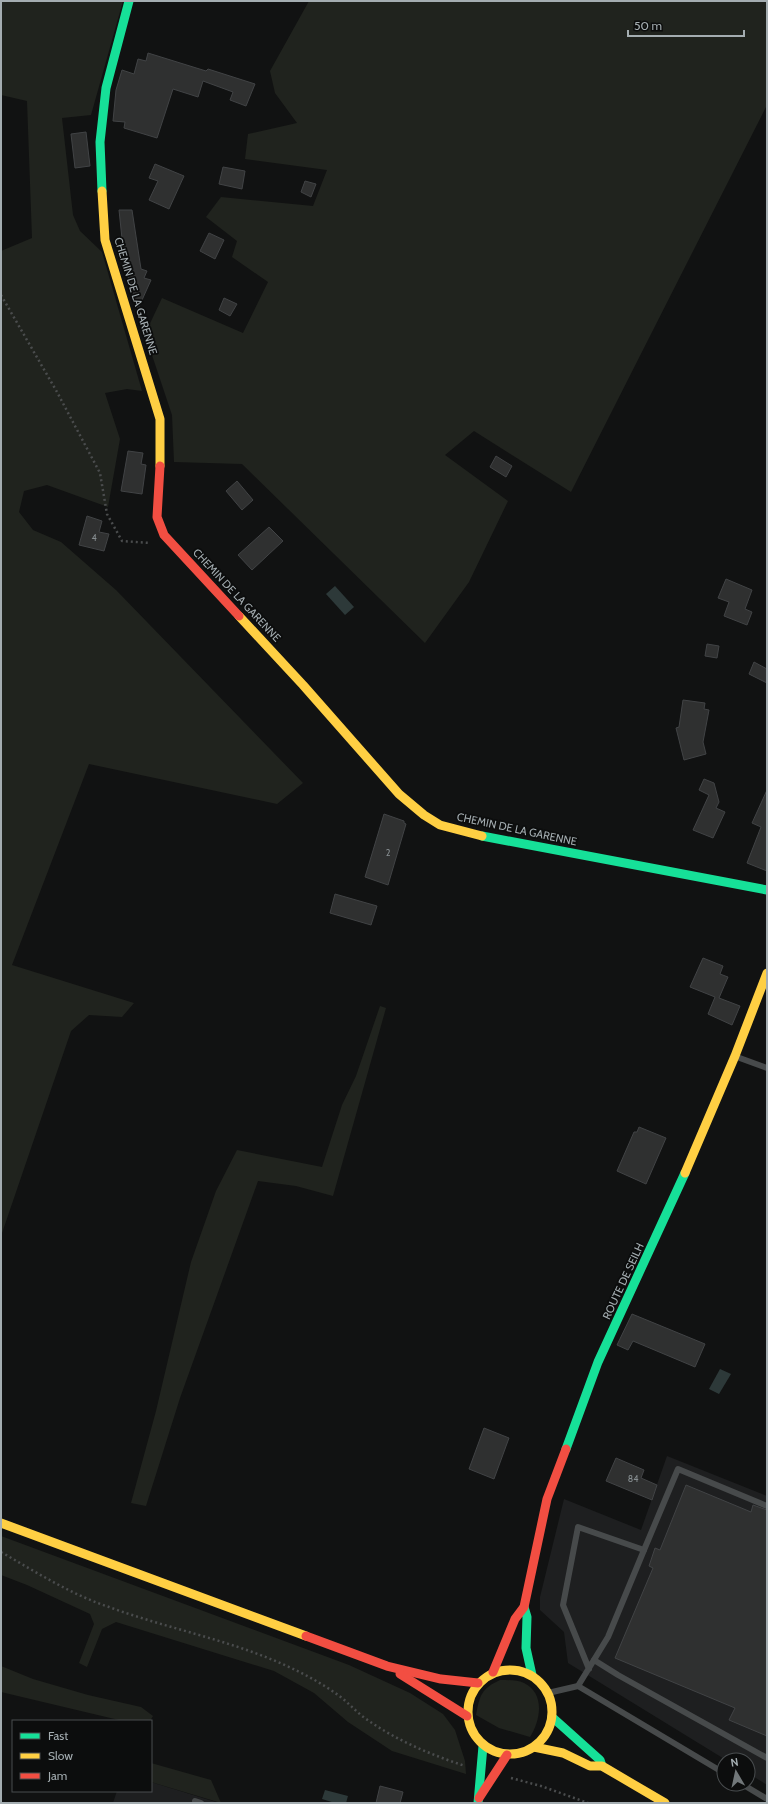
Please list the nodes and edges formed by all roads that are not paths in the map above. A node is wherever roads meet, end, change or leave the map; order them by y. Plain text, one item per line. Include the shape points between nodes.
1 (129, 1) edge
2 (767, 890) edge
3 (767, 973) edge
4 (734, 1056) junction
5 (767, 1068) edge
6 (767, 1506) edge
7 (1, 1523) edge
8 (644, 1550) junction
9 (524, 1607) junction
10 (594, 1660) junction
11 (387, 1666) junction
12 (589, 1669) junction
13 (493, 1672) junction
14 (532, 1675) junction
15 (478, 1683) junction
16 (578, 1686) junction
17 (548, 1694) junction
18 (467, 1716) junction
19 (552, 1717) junction
20 (483, 1746) junction
21 (534, 1747) junction
22 (507, 1755) junction
23 (767, 1758) edge
24 (602, 1766) junction
25 (716, 1768) edge
26 (755, 1792) edge
27 (767, 1799) edge
28 (479, 1801) edge
29 (665, 1803) edge

1 - 2 street, CHEMIN DE LA GARENNE via 106,88 100,142 105,240 160,419 161,457 157,517 164,535 303,685 399,794 440,825 484,837
3 - 4 street, ROUTE DE SEILH
4 - 5 lane
4 - 9 street, ROUTE DE SEILH via 667,1214 598,1362 547,1499
6 - 8 lane via 678,1468
7 - 11 street
8 - 10 lane via 608,1637
8 - 12 lane via 578,1527 563,1605
9 - 13 street, ROUTE DE SEILH via 515,1619
9 - 14 street, ROUTE DE SEILH via 527,1617 526,1648
10 - 12 lane
10 - 23 lane via 618,1676
11 - 15 street via 441,1679
11 - 18 street
12 - 16 lane
13 - 14 street via 513,1669
13 - 15 street
14 - 17 street via 542,1683
15 - 18 street via 471,1693
16 - 17 lane
16 - 25 lane
17 - 19 street via 552,1705
18 - 20 street via 475,1737
19 - 21 street via 546,1734
19 - 24 street via 600,1760
20 - 22 street
20 - 28 street
21 - 22 street via 521,1753
21 - 24 street via 563,1753 590,1766
22 - 28 street
24 - 29 street
26 - 27 lane

